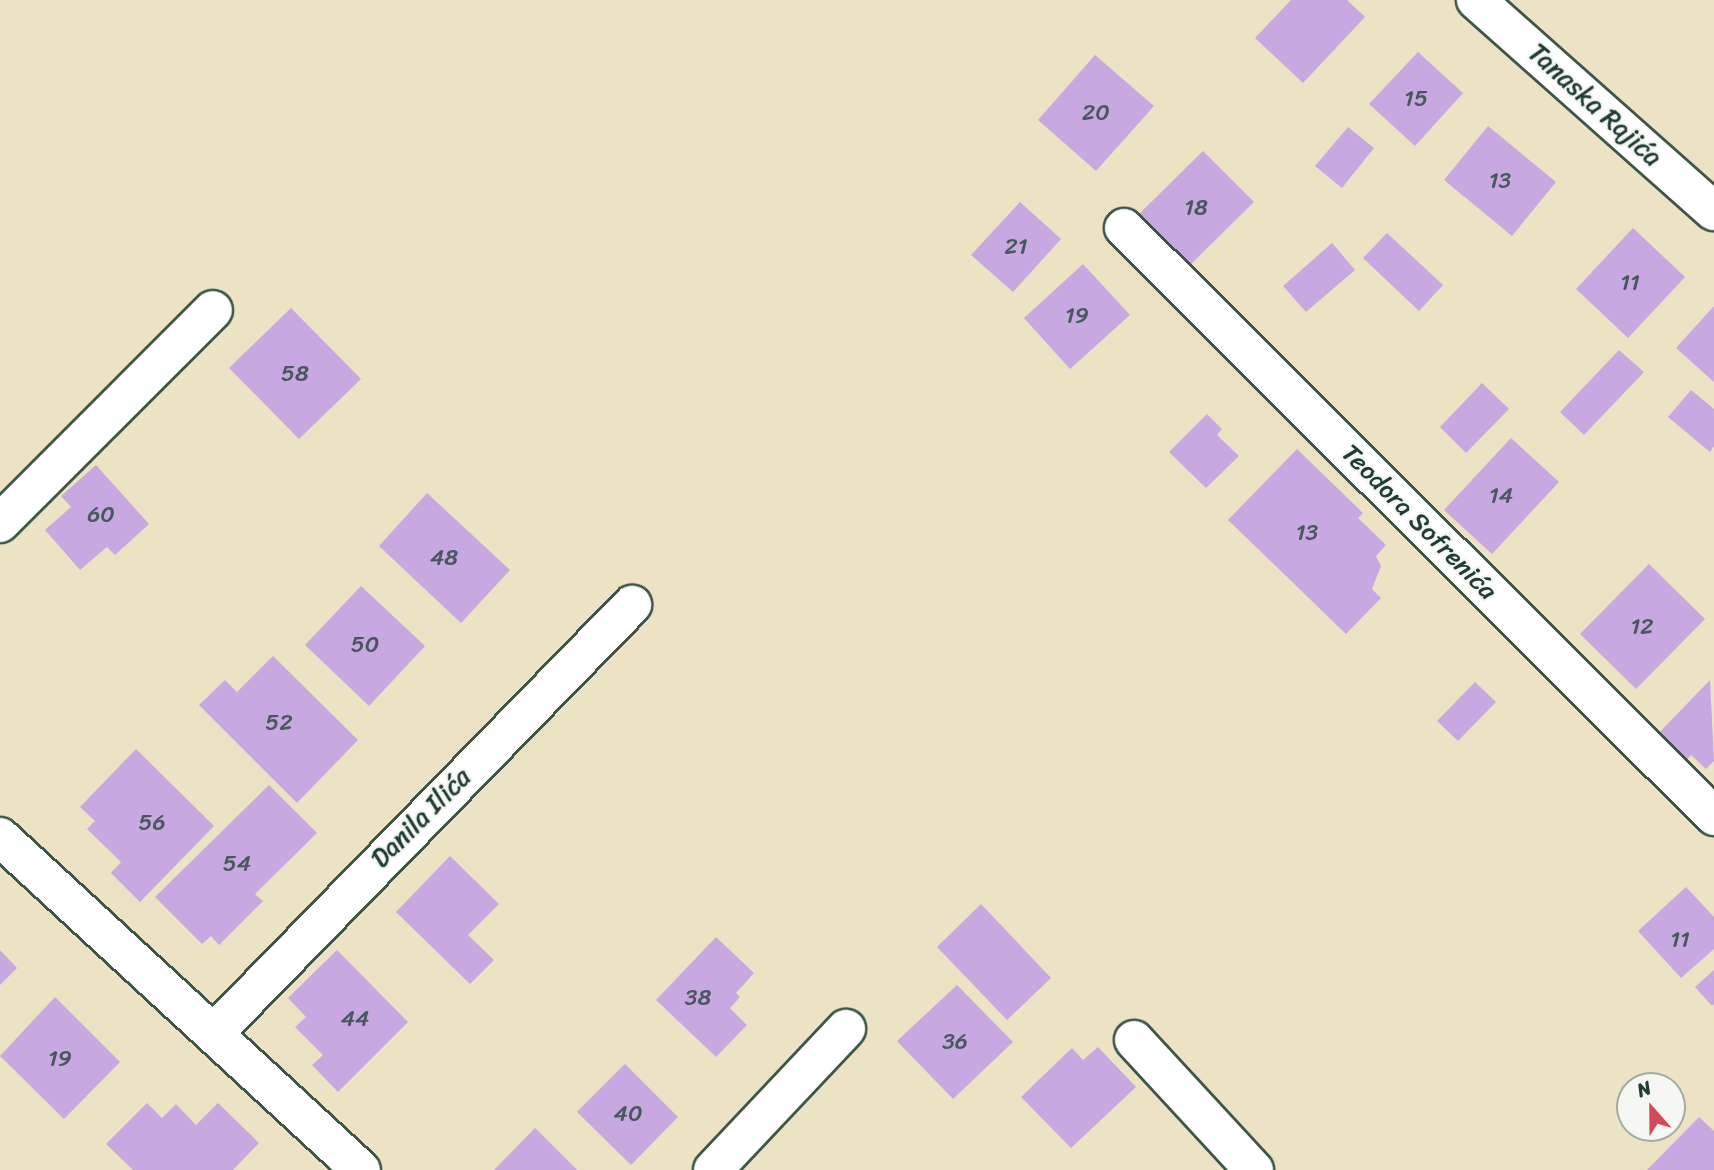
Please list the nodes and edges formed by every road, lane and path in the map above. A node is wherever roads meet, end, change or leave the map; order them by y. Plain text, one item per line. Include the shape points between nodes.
1 (1476, 0) edge
2 (1714, 211) edge
3 (1124, 228) dead end
4 (213, 310) dead end
5 (0, 523) edge
6 (632, 605) dead end
7 (1714, 816) edge
8 (0, 837) edge
9 (846, 1029) dead end
10 (213, 1034) junction
11 (1134, 1040) dead end
12 (361, 1170) edge
13 (713, 1170) edge
14 (1254, 1170) edge

1 - 2 street, Tanaska Rajića
3 - 7 street, Teodora Sofrenića
4 - 5 street
6 - 10 street, Danila Ilića
8 - 10 street
9 - 13 street
10 - 12 street
11 - 14 street

